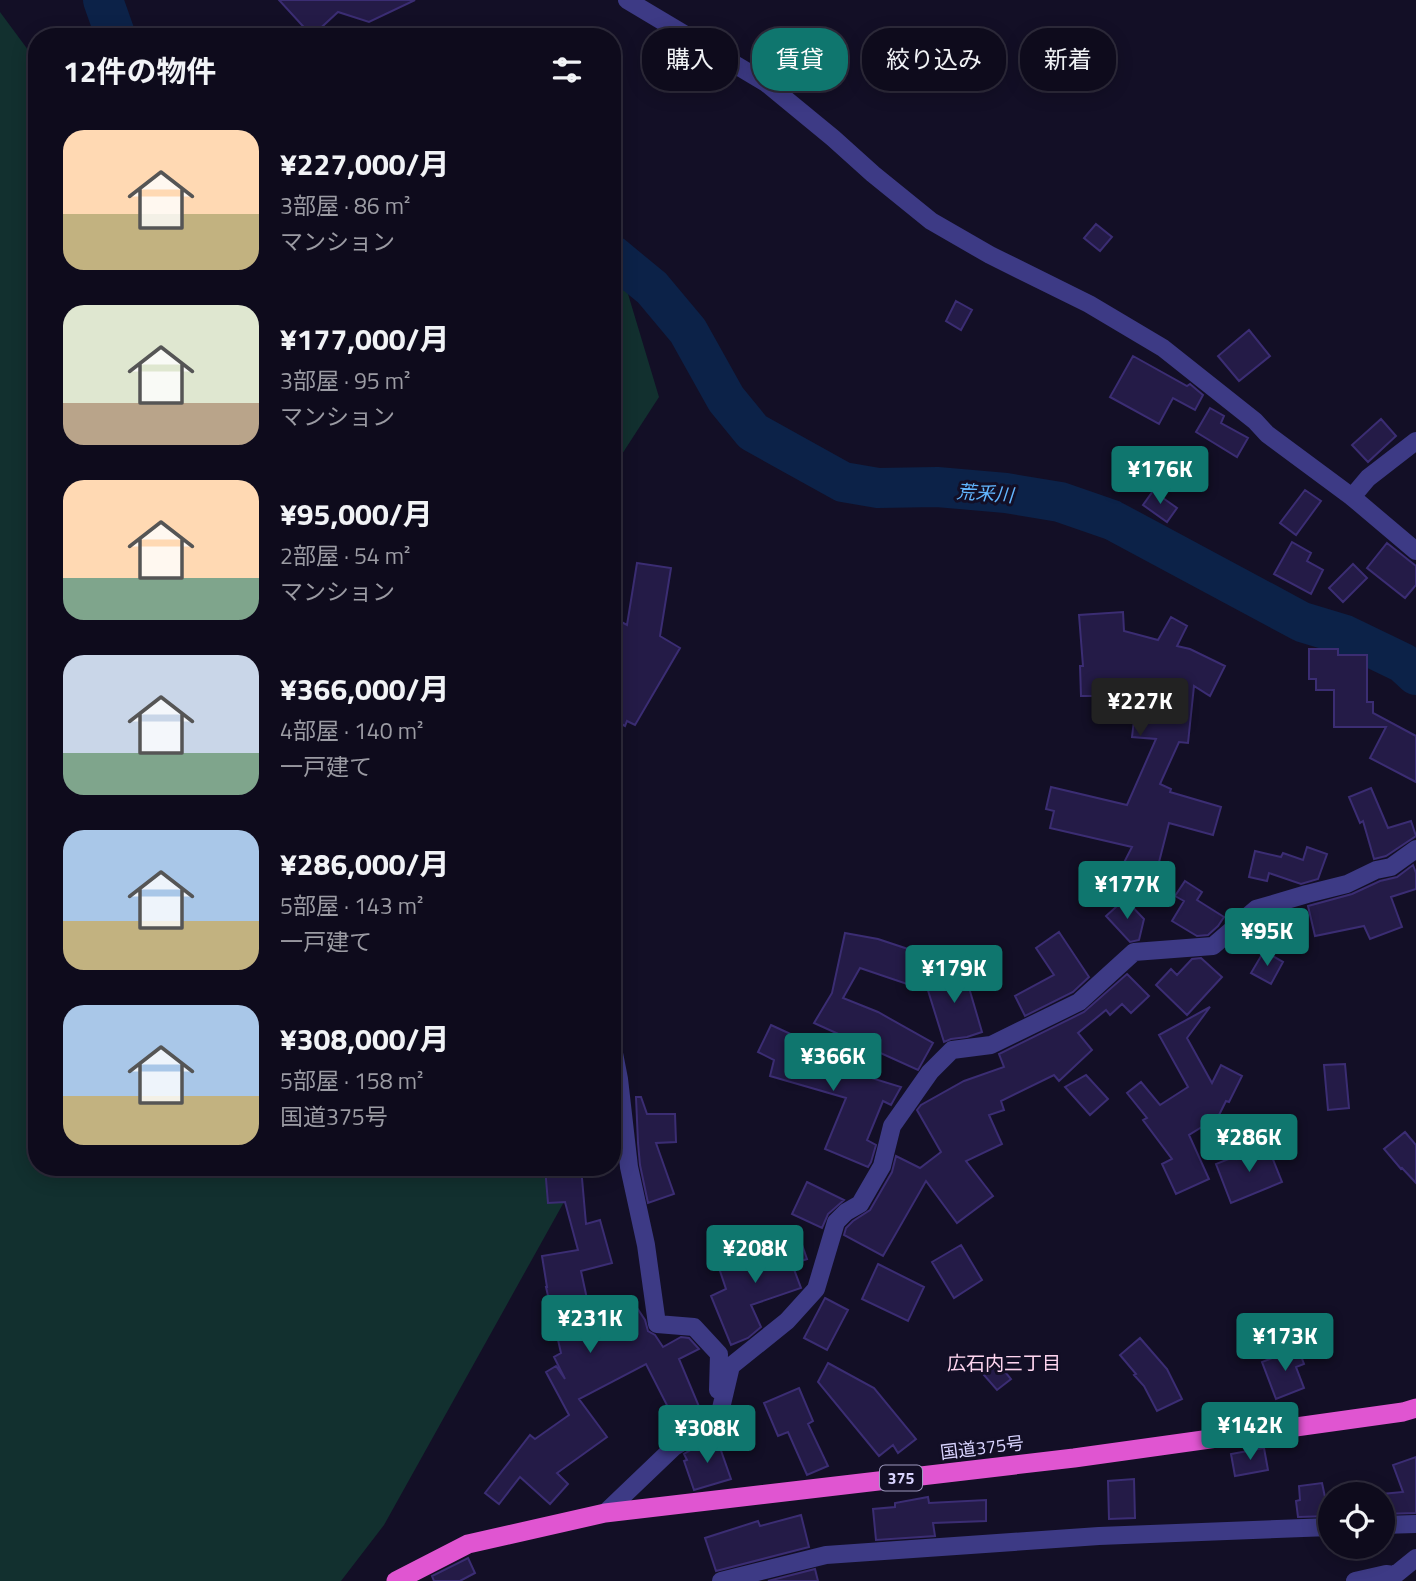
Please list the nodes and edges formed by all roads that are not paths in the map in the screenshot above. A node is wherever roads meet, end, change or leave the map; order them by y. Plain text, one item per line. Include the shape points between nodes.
1 (627, 0) edge
2 (1416, 441) edge
3 (1352, 496) junction
4 (1416, 551) edge
5 (1416, 849) edge
6 (621, 1097) edge
7 (1416, 1408) edge
8 (718, 1421) junction
9 (606, 1513) junction
10 (1416, 1524) edge
11 (1395, 1525) edge
12 (1318, 1527) edge
13 (1416, 1558) edge
14 (396, 1581) edge
15 (721, 1581) edge
16 (1355, 1581) edge

1 - 3 street via 766,83 931,221 1163,348 1267,434
2 - 3 street
3 - 4 street
5 - 8 street via 1391,867 1347,884 1256,909 1213,946 1134,952 1079,1002 990,1045 952,1050 930,1072 892,1126 882,1166 860,1204 836,1222 816,1289 787,1321 731,1366
6 - 8 street via 657,1324 694,1327 719,1354
7 - 9 highway, 国道375号 / 375 via 1074,1458
8 - 9 street via 674,1447
9 - 14 highway, 国道375号 / 375 via 468,1544
10 - 11 street
12 - 15 street via 1099,1536 827,1555
13 - 16 street via 1395,1574

